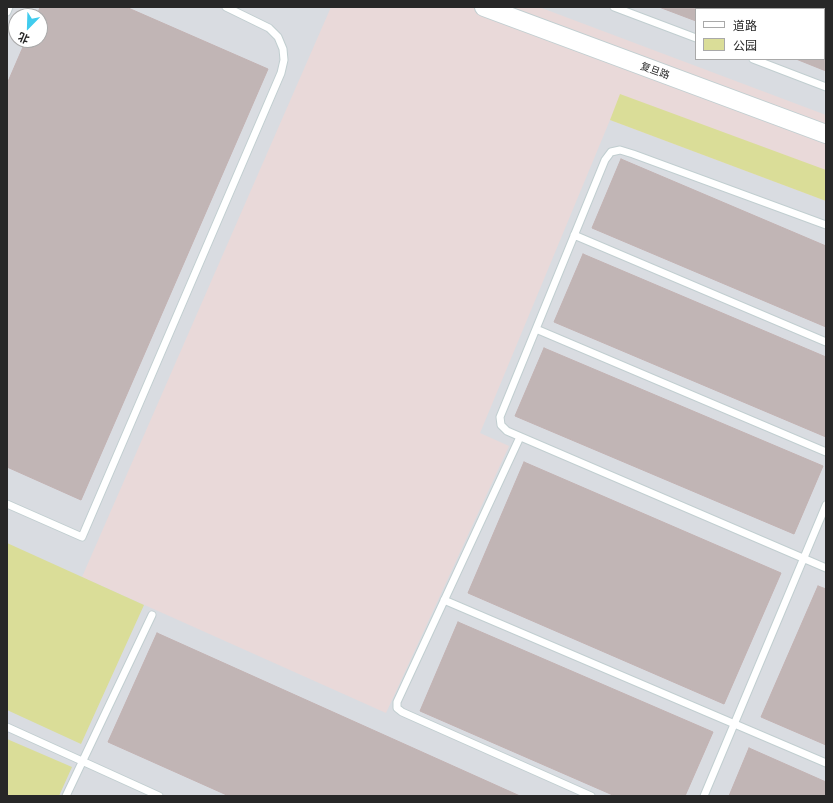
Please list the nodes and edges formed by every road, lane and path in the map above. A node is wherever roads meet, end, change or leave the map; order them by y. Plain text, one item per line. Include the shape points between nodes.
1 (9, 7) edge
2 (226, 7) edge
3 (484, 7) edge
4 (614, 7) edge
5 (7, 12) edge
6 (509, 12) edge
7 (695, 38) edge
8 (756, 60) edge
9 (826, 87) edge
10 (826, 134) edge
11 (826, 225) edge
12 (574, 235) junction
13 (536, 329) junction
14 (826, 342) edge
15 (520, 437) junction
16 (826, 452) edge
17 (7, 504) edge
18 (826, 505) edge
19 (803, 558) junction
20 (826, 568) edge
21 (444, 600) junction
22 (152, 615) dead end
23 (734, 724) junction
24 (7, 727) edge
25 (83, 761) junction
26 (826, 763) edge
27 (66, 796) edge
28 (159, 796) edge
29 (590, 796) edge
30 (704, 796) edge

1 - 5 lane
2 - 17 lane via 270,28 278,37 284,60 281,73 82,537
3 - 6 street, 复旦路
4 - 7 lane
6 - 10 street, 复旦路
8 - 9 lane
11 - 12 lane via 620,150 611,152 605,160
12 - 13 lane
12 - 14 lane
13 - 15 lane via 500,417 501,426
13 - 16 lane
15 - 19 lane
15 - 21 lane
18 - 19 lane
19 - 20 lane
19 - 23 lane
21 - 23 lane
21 - 29 lane via 397,702 397,708
22 - 25 lane
23 - 26 lane
23 - 30 lane
24 - 25 lane
25 - 27 lane
25 - 28 lane

